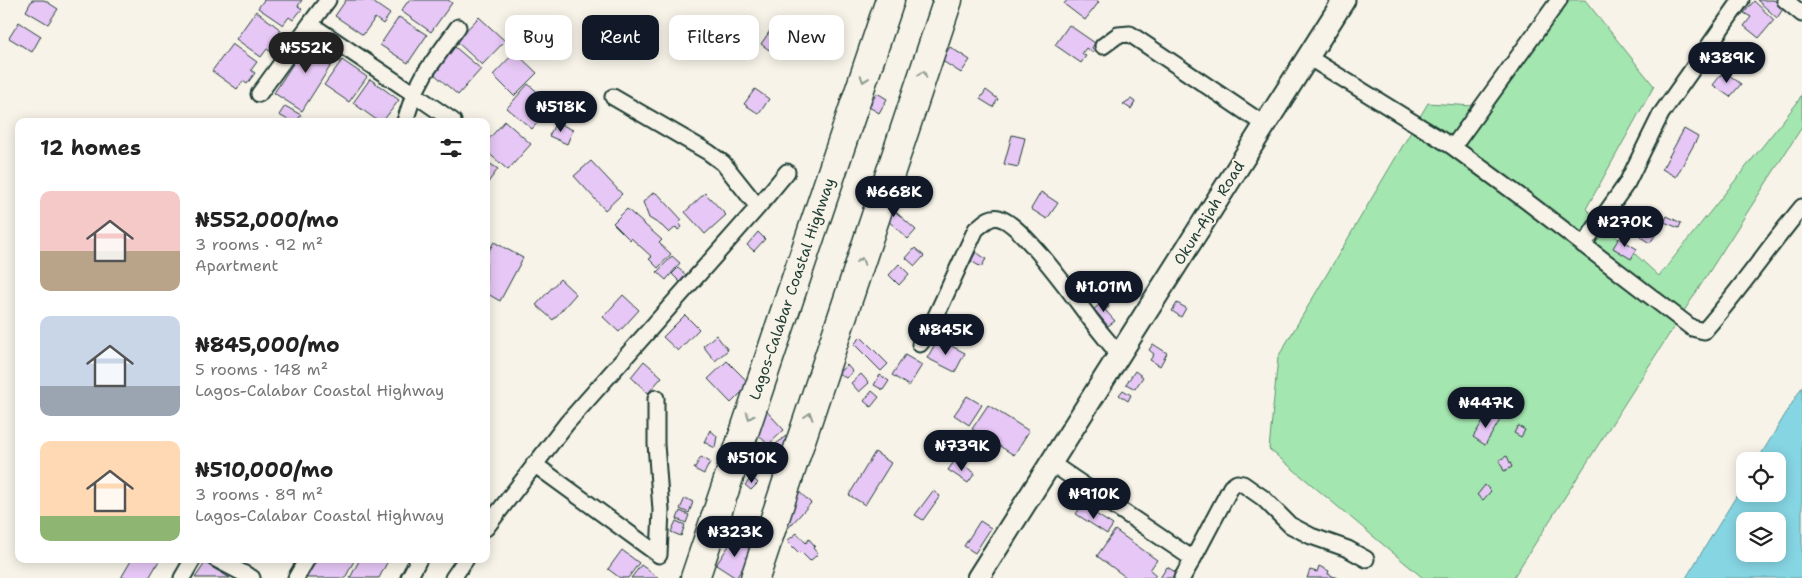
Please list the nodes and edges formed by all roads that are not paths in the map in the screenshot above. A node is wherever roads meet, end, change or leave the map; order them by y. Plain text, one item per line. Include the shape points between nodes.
1 (328, 0) edge
2 (890, 0) edge
3 (948, 0) edge
4 (1344, 0) edge
5 (1560, 0) edge
6 (1741, 0) edge
7 (1785, 0) edge
8 (1802, 14) edge
9 (310, 24) junction
10 (458, 27) dead end
11 (1103, 46) dead end
12 (1308, 57) junction
13 (259, 94) dead end
14 (414, 94) junction
15 (613, 97) dead end
16 (406, 118) edge
17 (449, 118) edge
18 (1265, 125) junction
19 (1453, 147) junction
20 (787, 172) dead end
21 (758, 207) junction
22 (1802, 208) edge
23 (1583, 245) junction
24 (920, 344) dead end
25 (1119, 355) junction
26 (656, 398) dead end
27 (1051, 463) junction
28 (534, 464) junction
29 (490, 523) edge
30 (1194, 559) junction
31 (1366, 559) dead end
32 (191, 563) edge
33 (224, 563) edge
34 (304, 563) edge
35 (417, 563) edge
36 (463, 563) edge
37 (182, 578) edge
38 (252, 578) edge
39 (296, 578) edge
40 (409, 578) edge
41 (453, 578) edge
42 (694, 578) edge
43 (755, 578) edge
44 (978, 578) edge
45 (1182, 578) edge

1 - 9 street
2 -> 42 highway, Lagos-Calabar Coastal Highway
43 -> 3 highway
4 - 12 street, Okun-Ajah Road
5 - 19 street
6 - 23 street via 1661,114 1627,183
7 - 8 street
9 - 13 street
9 - 14 street
10 - 14 street via 424,74
11 - 18 street via 1118,35 1130,34
12 - 18 street, Okun-Ajah Road
12 - 19 street
14 - 16 street
14 - 17 street
15 - 21 street via 723,163
18 - 25 street, Okun-Ajah Road
19 - 23 street
20 - 21 street
21 - 28 street
22 - 23 street via 1704,331 1692,328
24 - 25 street via 976,229 989,218 999,217 1045,259
25 - 27 street, Okun-Ajah Road
26 - 28 street via 661,510 659,555
27 - 30 street
27 - 44 street, Okun-Ajah Road
28 - 29 street
30 - 31 street via 1231,487 1237,483 1263,498 1290,525
30 - 45 street
32 - 37 street
33 - 38 street
34 - 39 street
35 - 40 street
36 - 41 street

